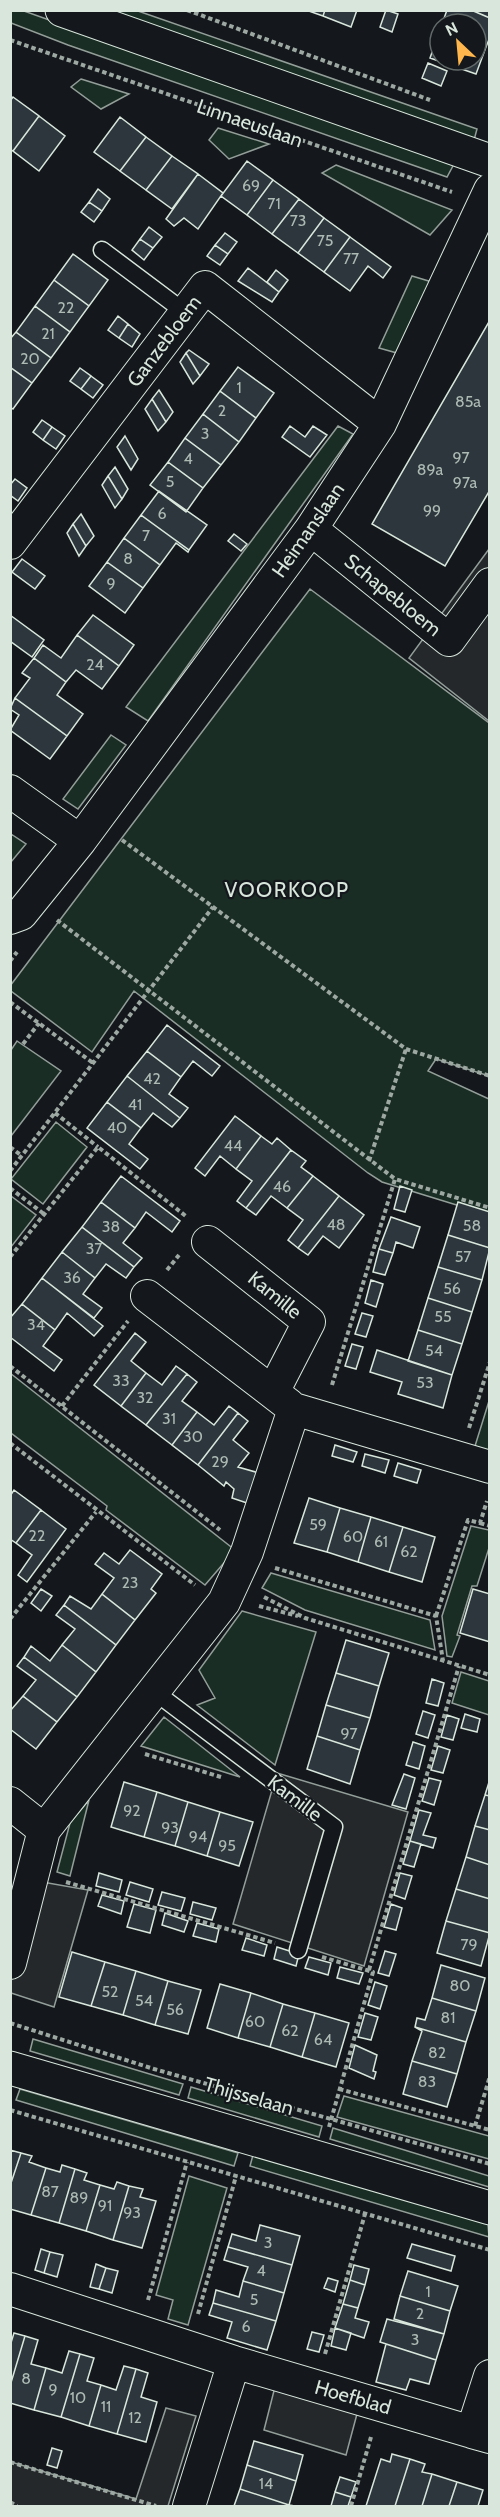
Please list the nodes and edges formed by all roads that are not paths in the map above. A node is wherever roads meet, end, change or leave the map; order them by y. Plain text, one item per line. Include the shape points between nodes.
1 (62, 10) edge
2 (489, 161) edge
3 (486, 197) edge
4 (102, 250) dead end
5 (186, 313) junction
6 (380, 424) junction
7 (311, 529) junction
8 (10, 543) edge
9 (489, 584) edge
10 (10, 790) edge
11 (88, 831) junction
12 (21, 909) edge
13 (208, 1242) road end
14 (147, 1296) dead end
15 (296, 1406) junction
16 (489, 1467) edge
17 (155, 1692) junction
18 (10, 1803) edge
19 (44, 1830) junction
20 (298, 1950) road end
21 (10, 1963) edge
22 (10, 2068) edge
23 (489, 2208) edge
24 (10, 2289) edge
25 (234, 2362) junction
26 (489, 2376) edge
27 (481, 2434) edge
28 (189, 2506) edge

1 - 2 street
3 - 6 street, Heimanslaan
4 - 5 lane
5 - 6 street, Ganzebloem via 205,287
5 - 8 street, Ganzebloem
6 - 7 street, Heimanslaan
7 - 9 street, Schapebloem via 449,640
7 - 11 street, Heimanslaan
10 - 11 street
11 - 12 street, Heimanslaan
13 - 15 street, Kamille via 309,1323
14 - 15 street
15 - 16 street
15 - 17 street, Kamille via 247,1552 228,1594
17 - 19 street, Kamille
17 - 20 lane, Kamille via 334,1827
18 - 19 street
19 - 21 street, Kamille
22 - 23 street, Thijsselaan
24 - 25 street, Hoefblad
25 - 27 street, Hoefblad
25 - 28 street
26 - 27 street

